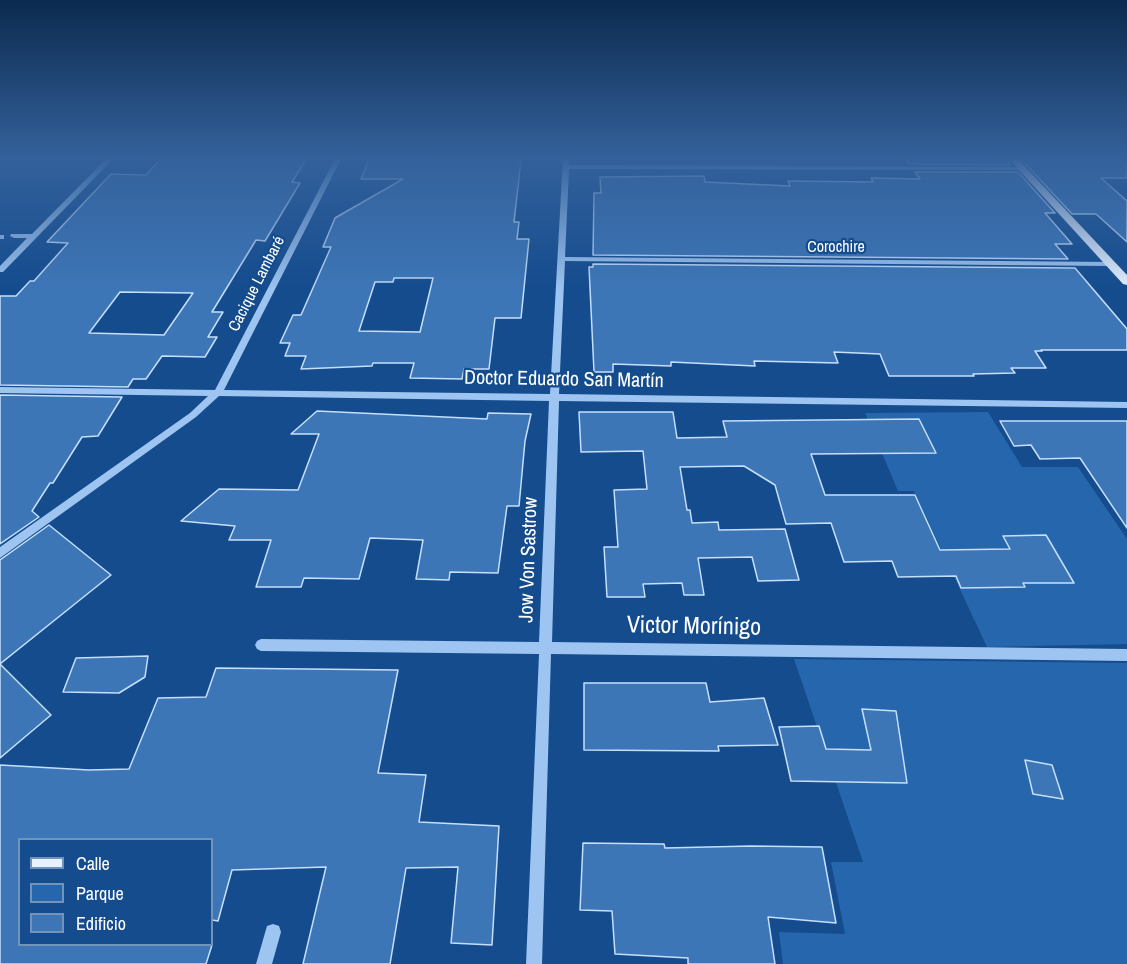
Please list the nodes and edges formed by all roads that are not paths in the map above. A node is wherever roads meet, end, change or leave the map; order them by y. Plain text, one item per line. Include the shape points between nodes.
1 (68, 202) edge
2 (316, 202) edge
3 (564, 202) edge
4 (1053, 202) edge
5 (14, 236) dead end
6 (34, 236) junction
7 (561, 259) junction
8 (1110, 264) junction
9 (0, 270) edge
10 (1127, 282) edge
11 (0, 390) edge
12 (218, 392) junction
13 (554, 398) junction
14 (1127, 405) edge
15 (0, 553) edge
16 (261, 645) dead end
17 (546, 647) junction
18 (1127, 655) edge
19 (273, 932) dead end
20 (264, 964) edge
21 (534, 964) edge

1 - 6 street
2 - 12 street, Cacique Lambaré
3 - 7 street, Jow Von Sastrow
4 - 8 main road
5 - 6 street
6 - 9 street
7 - 8 street, Corochire
7 - 13 street, Jow Von Sastrow
8 - 10 main road
11 - 12 street, Doctor Eduardo San Martín
12 - 13 street, Doctor Eduardo San Martín
12 - 15 street via 193,415
13 - 14 street, Doctor Eduardo San Martín
13 - 17 street, Jow Von Sastrow
16 - 17 street, Victor Morínigo
17 - 18 street, Victor Morínigo
17 - 21 street, Jow Von Sastrow
19 - 20 street

